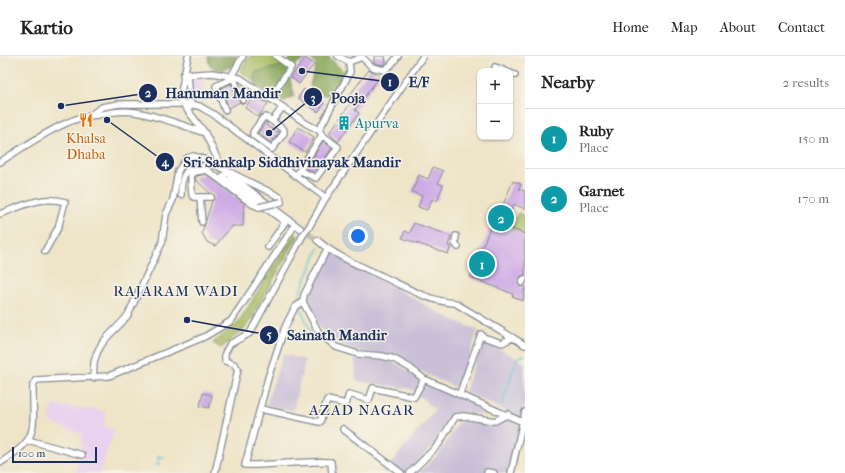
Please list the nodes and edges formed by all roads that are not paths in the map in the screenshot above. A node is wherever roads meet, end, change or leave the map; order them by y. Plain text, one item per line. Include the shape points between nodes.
1 (188, 56) edge
2 (242, 56) edge
3 (276, 56) edge
4 (338, 56) edge
5 (398, 56) edge
6 (423, 56) edge
7 (362, 57) edge
8 (345, 59) edge
9 (495, 66) dead end
10 (499, 68) edge
11 (186, 75) junction
12 (232, 77) junction
13 (270, 98) junction
14 (242, 100) dead end
15 (182, 103) junction
16 (189, 104) junction
17 (283, 107) junction
18 (225, 110) dead end
19 (190, 113) junction
20 (89, 116) junction
21 (272, 121) junction
22 (320, 132) junction
23 (205, 133) junction
24 (0, 162) edge
25 (214, 164) junction
26 (227, 171) junction
27 (303, 172) dead end
28 (296, 176) junction
29 (181, 195) dead end
30 (211, 196) dead end
31 (200, 197) junction
32 (325, 199) junction
33 (0, 214) edge
34 (202, 222) dead end
35 (295, 225) junction
36 (282, 228) junction
37 (302, 232) junction
38 (290, 234) junction
39 (456, 236) dead end
40 (317, 240) tunnel mouth
41 (268, 247) dead end
42 (458, 247) dead end
43 (327, 249) junction
44 (45, 251) dead end
45 (302, 303) junction
46 (512, 338) junction
47 (525, 345) edge
48 (93, 378) junction
49 (424, 379) junction
50 (460, 393) junction
51 (260, 409) junction
52 (525, 412) edge
53 (508, 414) junction
54 (524, 422) edge
55 (343, 429) dead end
56 (28, 440) junction
57 (82, 455) dead end
58 (0, 463) edge
59 (487, 472) dead end
60 (215, 473) edge
61 (332, 473) edge
62 (401, 473) edge
63 (410, 473) edge
64 (494, 473) edge
65 (511, 473) edge

1 - 11 street
2 - 12 street
3 - 13 street via 291,66
4 - 8 street
5 - 7 street via 384,70 372,68
6 - 32 street
7 - 8 street
8 - 22 street via 350,72
9 - 10 street
11 - 12 street via 212,73
11 - 15 street via 180,91
11 - 16 street
12 - 13 street via 240,78
12 - 14 street
12 - 18 street via 216,86
13 - 17 street
15 - 16 street
15 - 19 street
15 - 20 street via 119,104 102,107
16 - 19 street
16 - 28 street via 213,114
17 - 21 street
17 - 22 street
19 - 23 street
20 - 23 street via 110,112 133,112 165,118
20 - 24 street via 65,124
21 - 21 street via 263,118 253,134 272,149 284,133 284,130
22 - 27 street via 338,147 316,178
22 - 28 street
23 - 26 street via 217,158
25 - 26 street
25 - 29 street via 211,168 199,165 190,167 181,182
25 - 48 street via 194,156 187,158 178,171 173,200 166,214 162,243 128,315 109,334 99,349 94,361
26 - 31 street, bridge via 280,196 281,202 259,207 252,204 207,170 191,175 192,195 194,198
26 - 35 street via 235,180
26 - 36 street via 223,177 284,221 285,225
28 - 32 street
30 - 31 street
31 - 34 street
32 - 37 street, bridge via 309,226
33 - 44 street via 36,200 48,198 65,202 58,228
35 - 37 street
35 - 38 street
36 - 38 street
36 - 41 street
37 - 60 street via 250,333 230,344 225,353 225,361 234,364 238,369
38 - 48 street via 231,321 204,337 124,371
39 - 42 street via 455,242
40 - 43 street
43 - 45 street
43 - 46 street via 428,298 455,303
45 - 49 street via 319,333 336,347 358,354 394,359
45 - 51 street via 295,307 285,327
46 - 47 street
46 - 50 street via 502,343 481,334
48 - 56 street via 36,380 33,385 32,431
49 - 50 street
49 - 51 street via 414,397 373,388 369,400 349,394 346,404 327,400 320,422
50 - 53 street
51 - 61 street via 245,465 332,462
52 - 54 street
53 - 54 street
53 - 63 street via 495,421 455,417 440,444
54 - 65 street
55 - 62 street
56 - 57 street
56 - 58 street via 18,452
59 - 64 street

